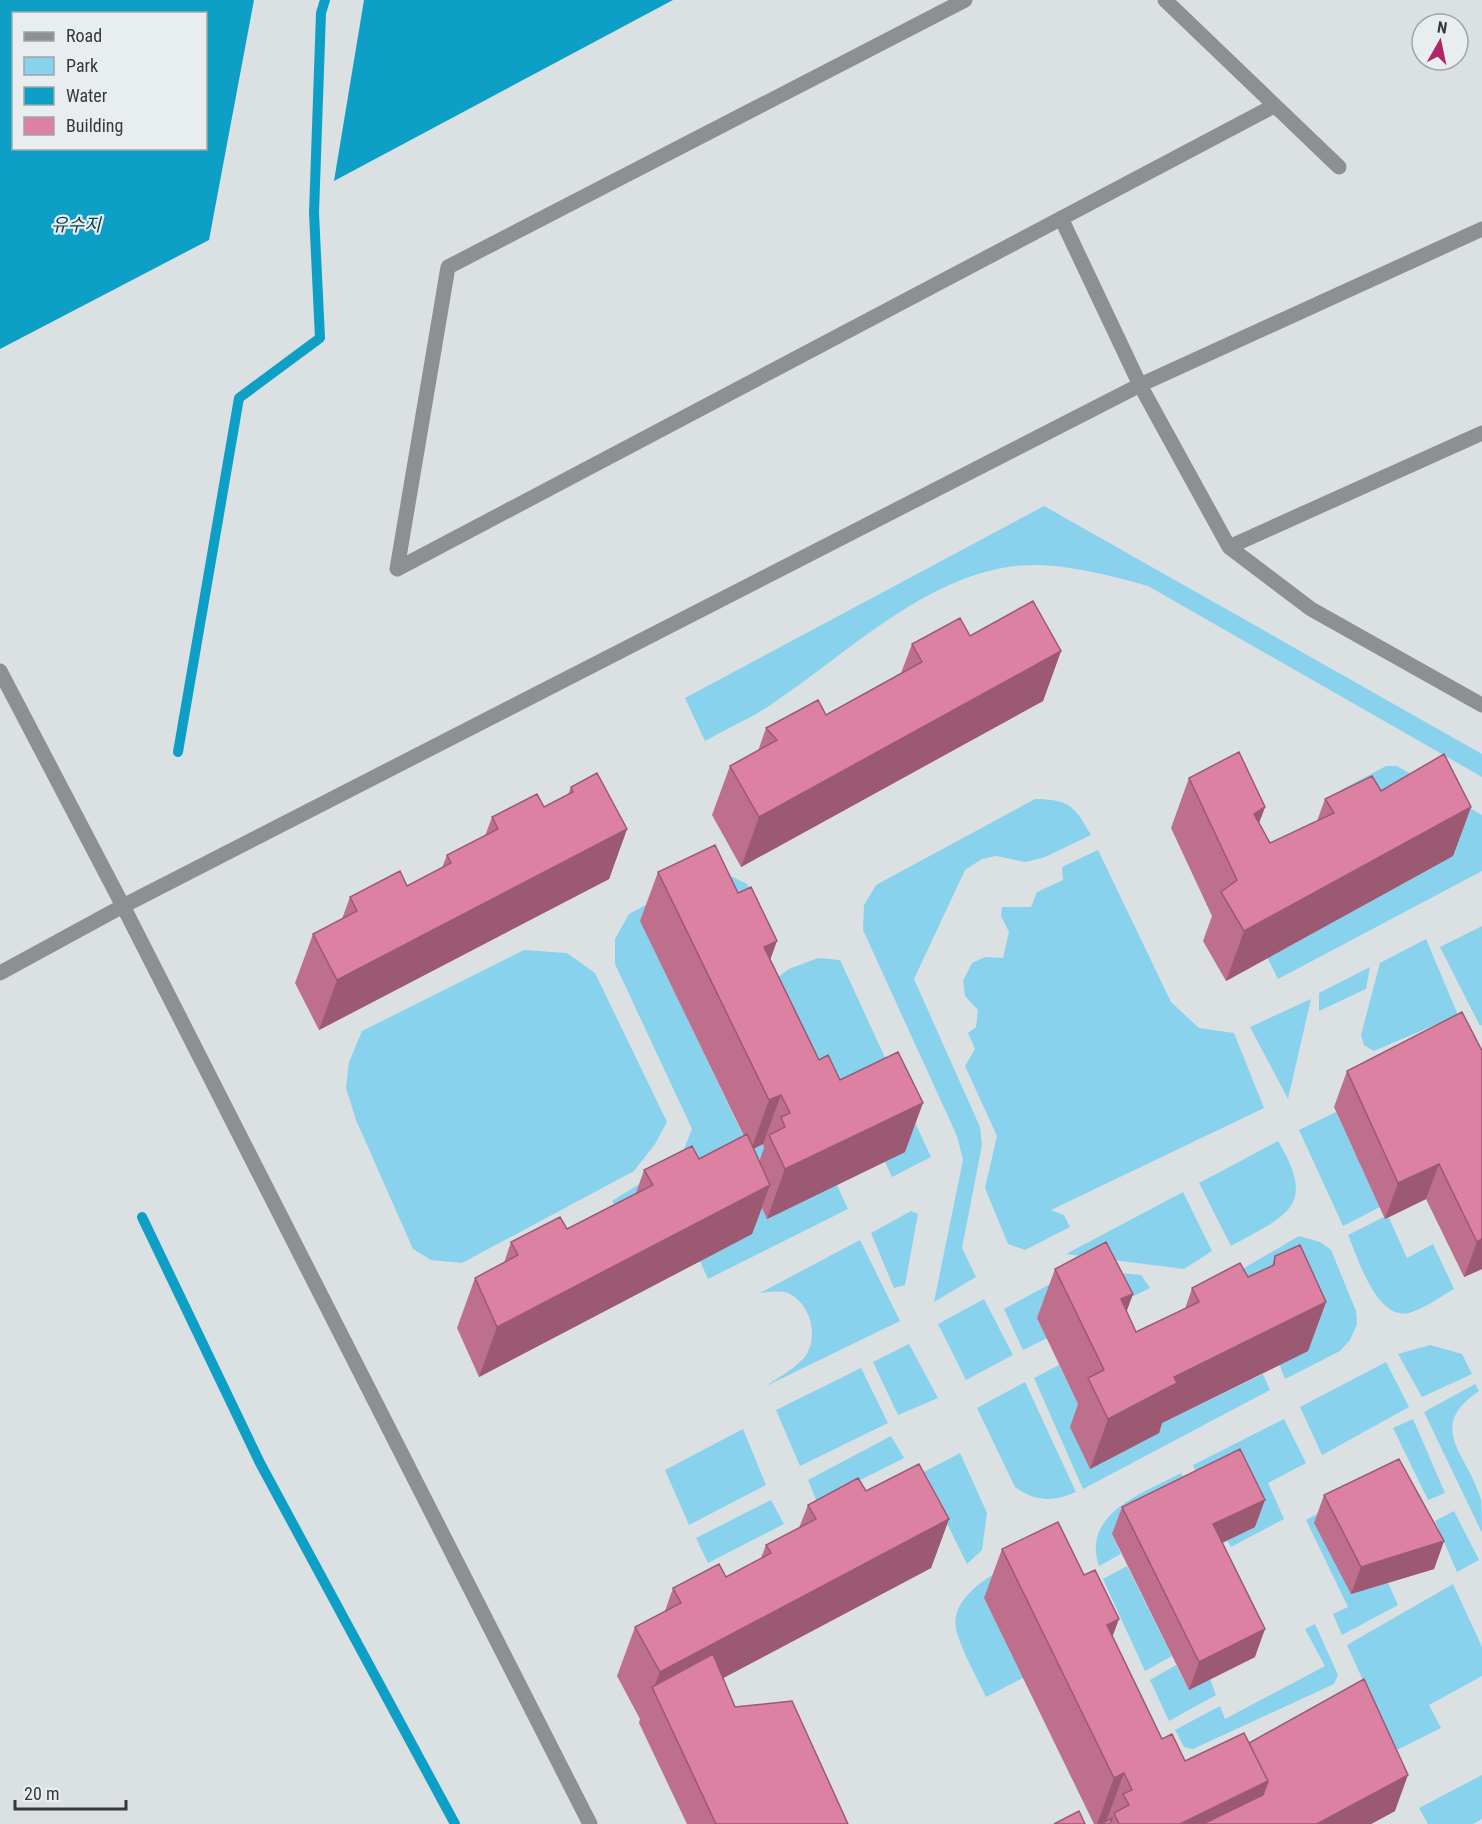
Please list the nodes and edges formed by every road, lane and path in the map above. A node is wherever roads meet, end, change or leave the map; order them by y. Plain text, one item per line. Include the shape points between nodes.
1 (965, 0) edge
2 (1165, 0) edge
3 (1274, 106) junction
4 (1339, 167) dead end
5 (1061, 218) junction
6 (1482, 229) edge
7 (1140, 386) junction
8 (1482, 433) edge
9 (1229, 547) junction
10 (0, 671) edge
11 (1482, 705) edge
12 (123, 906) junction
13 (0, 973) edge
14 (590, 1824) edge

1 - 5 street via 448,267 397,569
2 - 3 street
3 - 4 street
3 - 5 street
5 - 7 street
6 - 7 street
7 - 9 street
7 - 12 street
8 - 9 street
9 - 11 street via 1311,609
10 - 12 street
12 - 13 street
12 - 14 street

